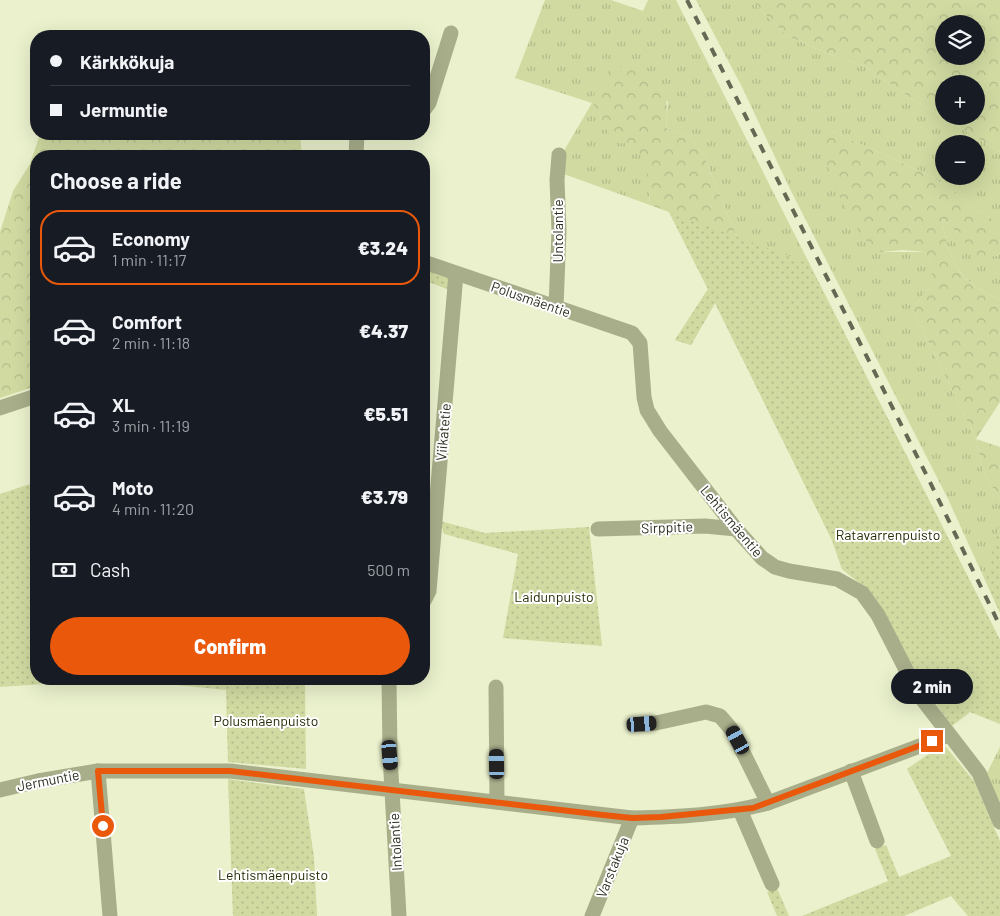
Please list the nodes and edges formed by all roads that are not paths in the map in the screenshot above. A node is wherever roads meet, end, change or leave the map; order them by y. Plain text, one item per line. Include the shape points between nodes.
1 (451, 33) dead end
2 (430, 100) edge
3 (559, 155) dead end
4 (430, 264) edge
5 (456, 274) junction
6 (556, 307) junction
7 (638, 337) joint
8 (30, 398) edge
9 (0, 408) edge
10 (598, 529) dead end
11 (736, 529) junction
12 (430, 553) edge
13 (389, 685) edge
14 (496, 687) dead end
15 (642, 724) dead end
16 (949, 735) junction
17 (98, 771) junction
18 (851, 771) junction
19 (0, 790) edge
20 (393, 790) junction
21 (497, 802) junction
22 (768, 803) junction
23 (740, 810) junction
24 (632, 818) junction
25 (1000, 822) edge
26 (877, 841) dead end
27 (772, 884) dead end
28 (110, 916) edge
29 (399, 916) edge
30 (592, 916) edge

1 - 2 street
3 - 6 street, Untolantie
4 - 5 street, Polusmäentie
5 - 6 street, Polusmäentie
5 - 12 street, Viikatetie
6 - 7 street, Polusmäentie
7 - 11 street, Lehtismäentie via 647,410
8 - 9 street
10 - 11 street, Sirppitie via 705,526
11 - 16 street, Lehtismäentie via 762,558 775,566 837,578 862,593 878,615 919,696
13 - 20 street, Intolantie
14 - 21 street
15 - 22 street via 706,712 720,716 738,740
16 - 18 street, Jermuntie
16 - 25 street, Lehtismäentie via 979,773
17 - 19 street, Jermuntie
17 - 20 street, Jermuntie via 230,771
17 - 28 street
18 - 22 street, Jermuntie
18 - 26 street
20 - 21 street, Jermuntie
20 - 29 street, Intolantie
21 - 24 street, Jermuntie
22 - 23 street, Jermuntie
23 - 24 street, Jermuntie
23 - 27 street
24 - 30 street, Varstakuja

